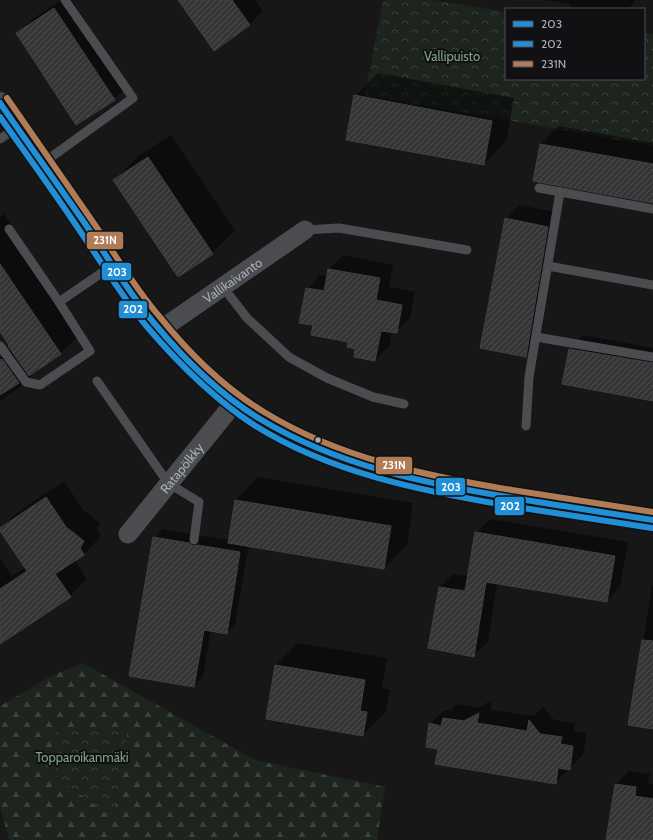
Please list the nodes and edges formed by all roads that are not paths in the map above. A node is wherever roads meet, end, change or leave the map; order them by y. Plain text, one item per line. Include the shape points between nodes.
1 (65, 0) edge
2 (0, 103) edge
3 (9, 133) edge
4 (43, 164) junction
5 (539, 188) dead end
6 (560, 192) junction
7 (653, 209) edge
8 (9, 229) dead end
9 (305, 230) joint
10 (467, 250) dead end
11 (113, 265) junction
12 (548, 266) junction
13 (653, 284) edge
14 (223, 287) junction
15 (59, 302) junction
16 (160, 330) junction
17 (536, 337) junction
18 (1, 349) edge
19 (653, 357) edge
20 (97, 381) dead end
21 (235, 402) junction
22 (404, 404) dead end
23 (526, 426) dead end
24 (168, 483) junction
25 (653, 520) edge
26 (128, 534) dead end
27 (194, 540) dead end

1 - 4 lane via 133,98
2 - 3 main road
3 - 4 main road
4 - 11 main road
5 - 6 lane
6 - 7 lane
6 - 12 lane
8 - 15 lane
9 - 10 lane via 339,228
9 - 14 street, Vallikaivanto
11 - 15 lane
11 - 16 main road
12 - 13 lane
12 - 17 lane
14 - 16 street, Vallikaivanto
14 - 22 lane via 247,318 289,357 328,378 373,397
15 - 18 lane via 90,351 40,385 26,382
16 - 21 main road
17 - 19 lane
17 - 23 lane via 529,377
20 - 24 lane
21 - 24 street, Ratapölkky
21 - 25 main road via 296,438 369,468 458,489
24 - 26 street, Ratapölkky
24 - 27 lane via 199,502

